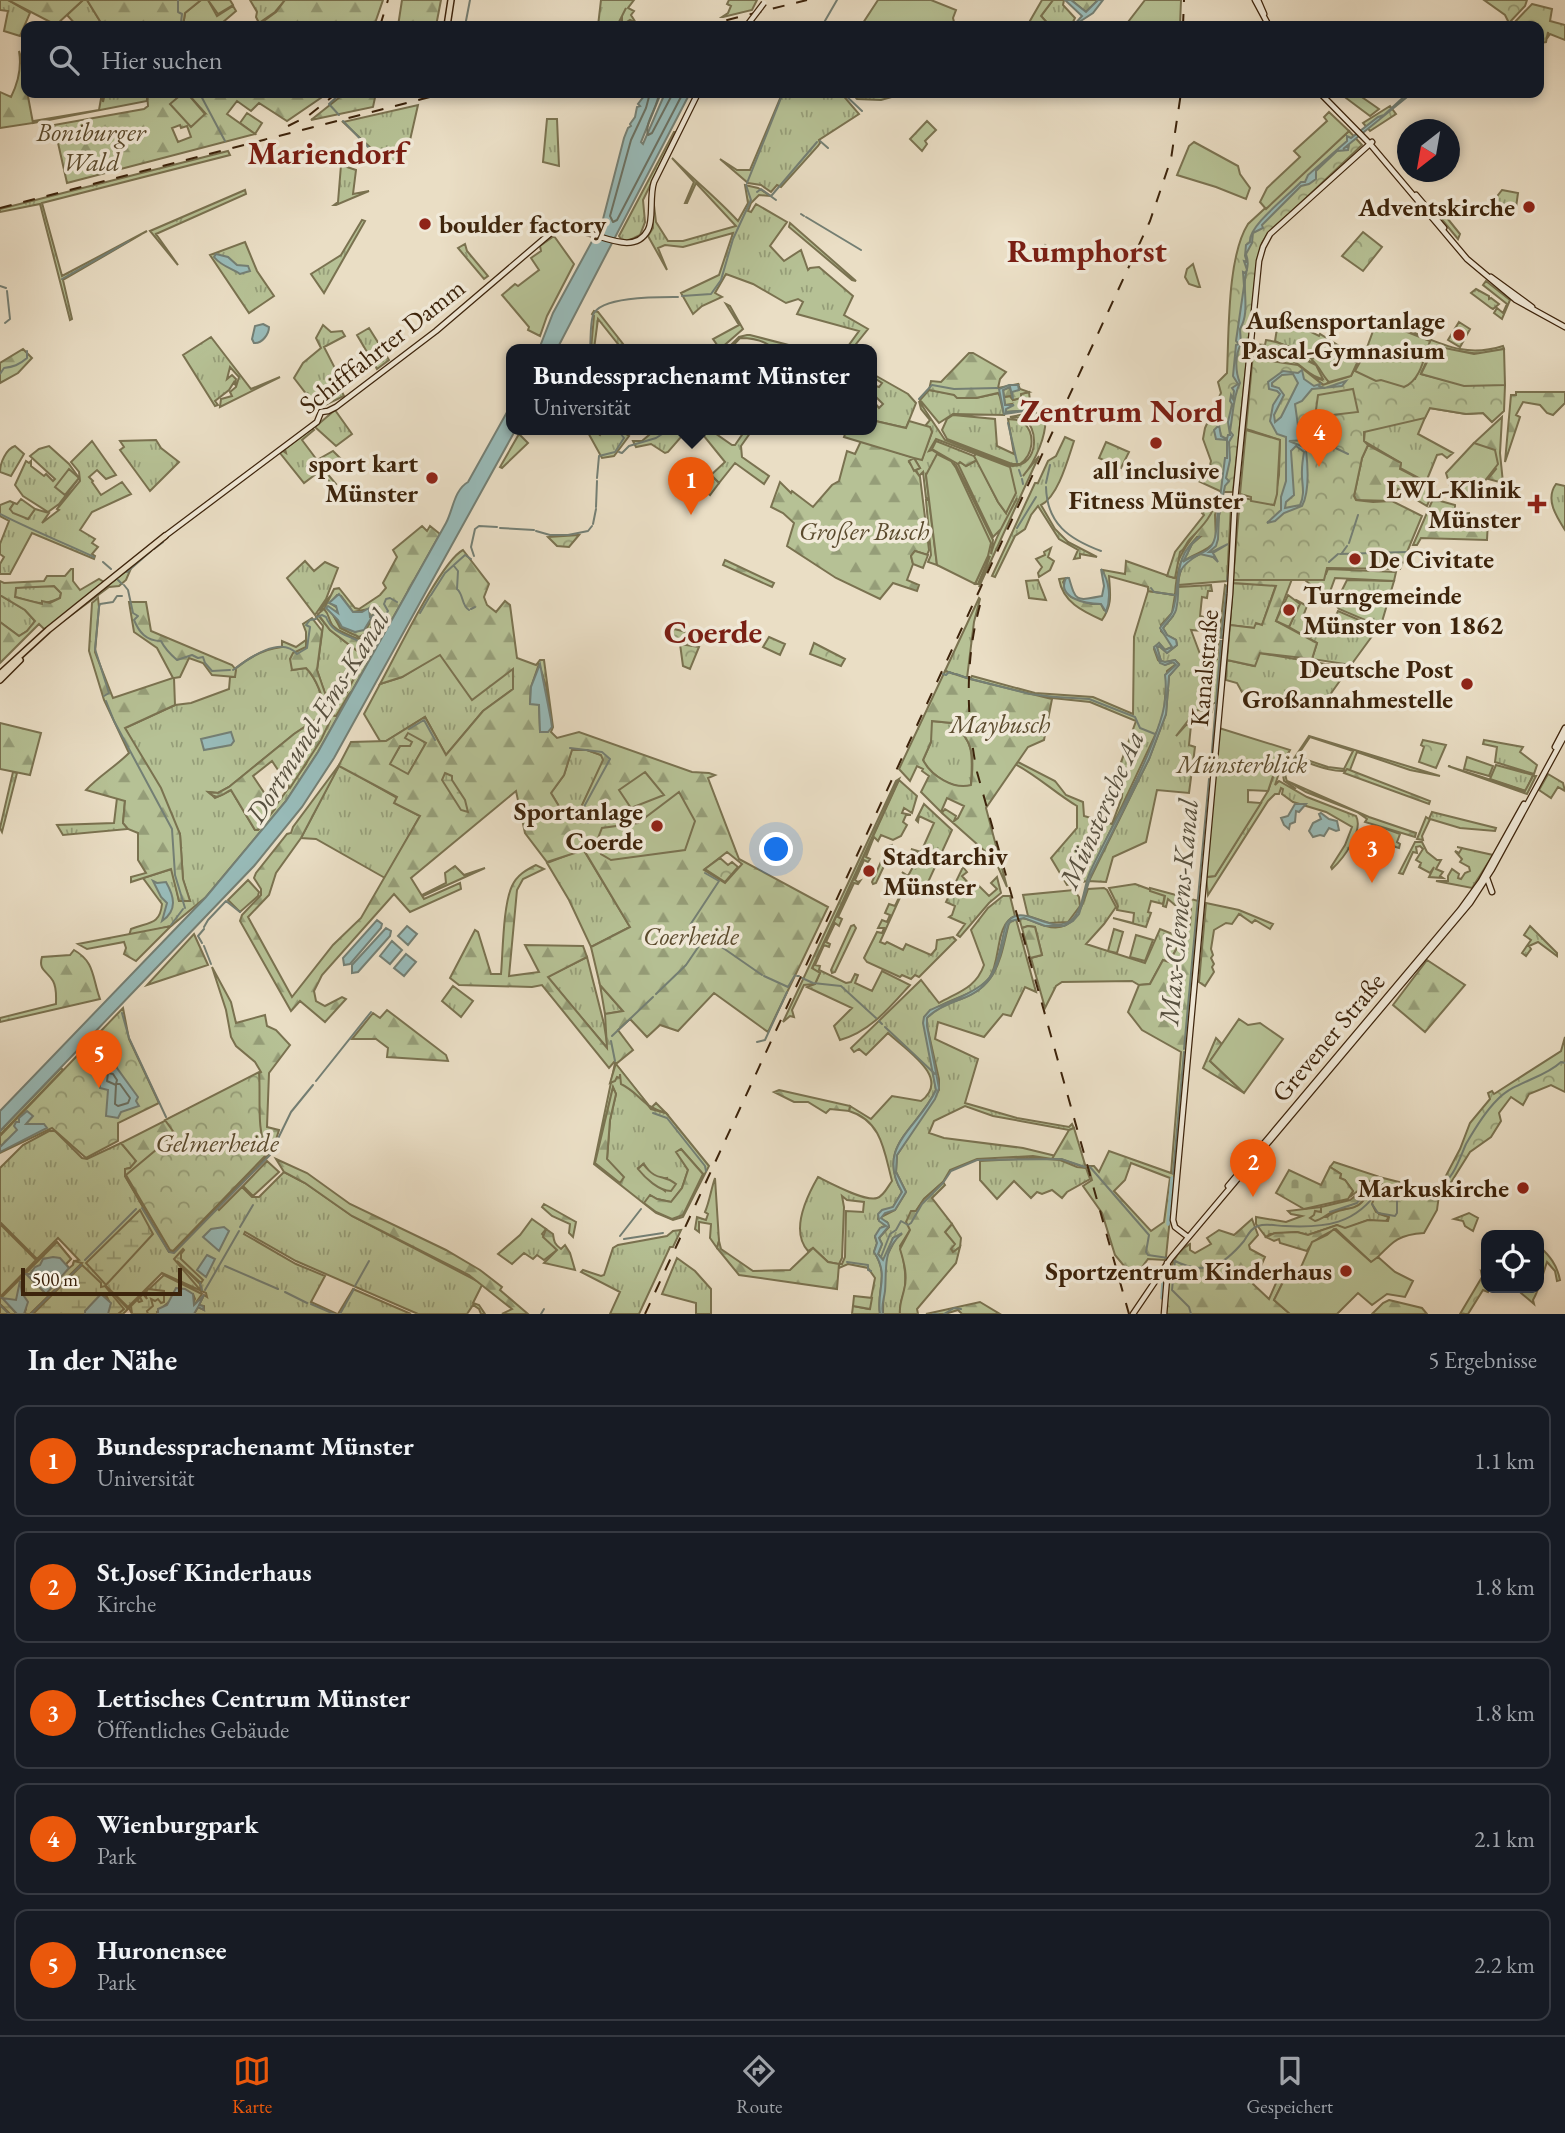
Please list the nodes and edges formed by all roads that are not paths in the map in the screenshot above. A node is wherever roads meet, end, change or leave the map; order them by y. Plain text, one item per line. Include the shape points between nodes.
1 (452, 0) edge
2 (1256, 0) edge
3 (765, 1) edge
4 (448, 21) edge
5 (750, 21) edge
6 (1268, 21) edge
7 (696, 98) edge
8 (1327, 98) edge
9 (1371, 143) junction
10 (1565, 326) edge
11 (165, 536) joint
12 (33, 644) junction
13 (0, 674) edge
14 (0, 680) edge
15 (1565, 728) edge
16 (1565, 735) edge
17 (1488, 877) junction
18 (1480, 885) junction
19 (1492, 892) dead end
20 (1206, 1215) junction
21 (1188, 1237) junction
22 (1168, 1260) junction
23 (1133, 1314) edge
24 (1164, 1314) edge

1 - 4 main road
2 - 6 main road
3 - 5 main road, bridge
7 - 11 main road, Schifffahrter Damm via 654,182 649,229 635,242 617,242 567,228 552,232 428,337 337,407 321,412 317,422
8 - 9 main road
9 - 10 main road via 1463,252 1517,299
9 - 21 main road, Kanalstraße via 1269,234 1259,261 1173,1220
11 - 12 main road, Schifffahrter Damm
12 - 13 main road, Schifffahrter Damm
12 - 14 main road, Schifffahrter Damm
15 - 18 main road, Grevener Straße
16 - 17 main road, Grevener Straße
17 - 18 main road, Grevener Straße
17 - 19 main road
18 - 20 main road, Grevener Straße via 1390,999
18 - 20 main road, Grevener Straße
20 - 21 main road, Grevener Straße
21 - 22 main road, Grevener Straße
22 - 23 main road, Grevener Straße
22 - 24 main road

